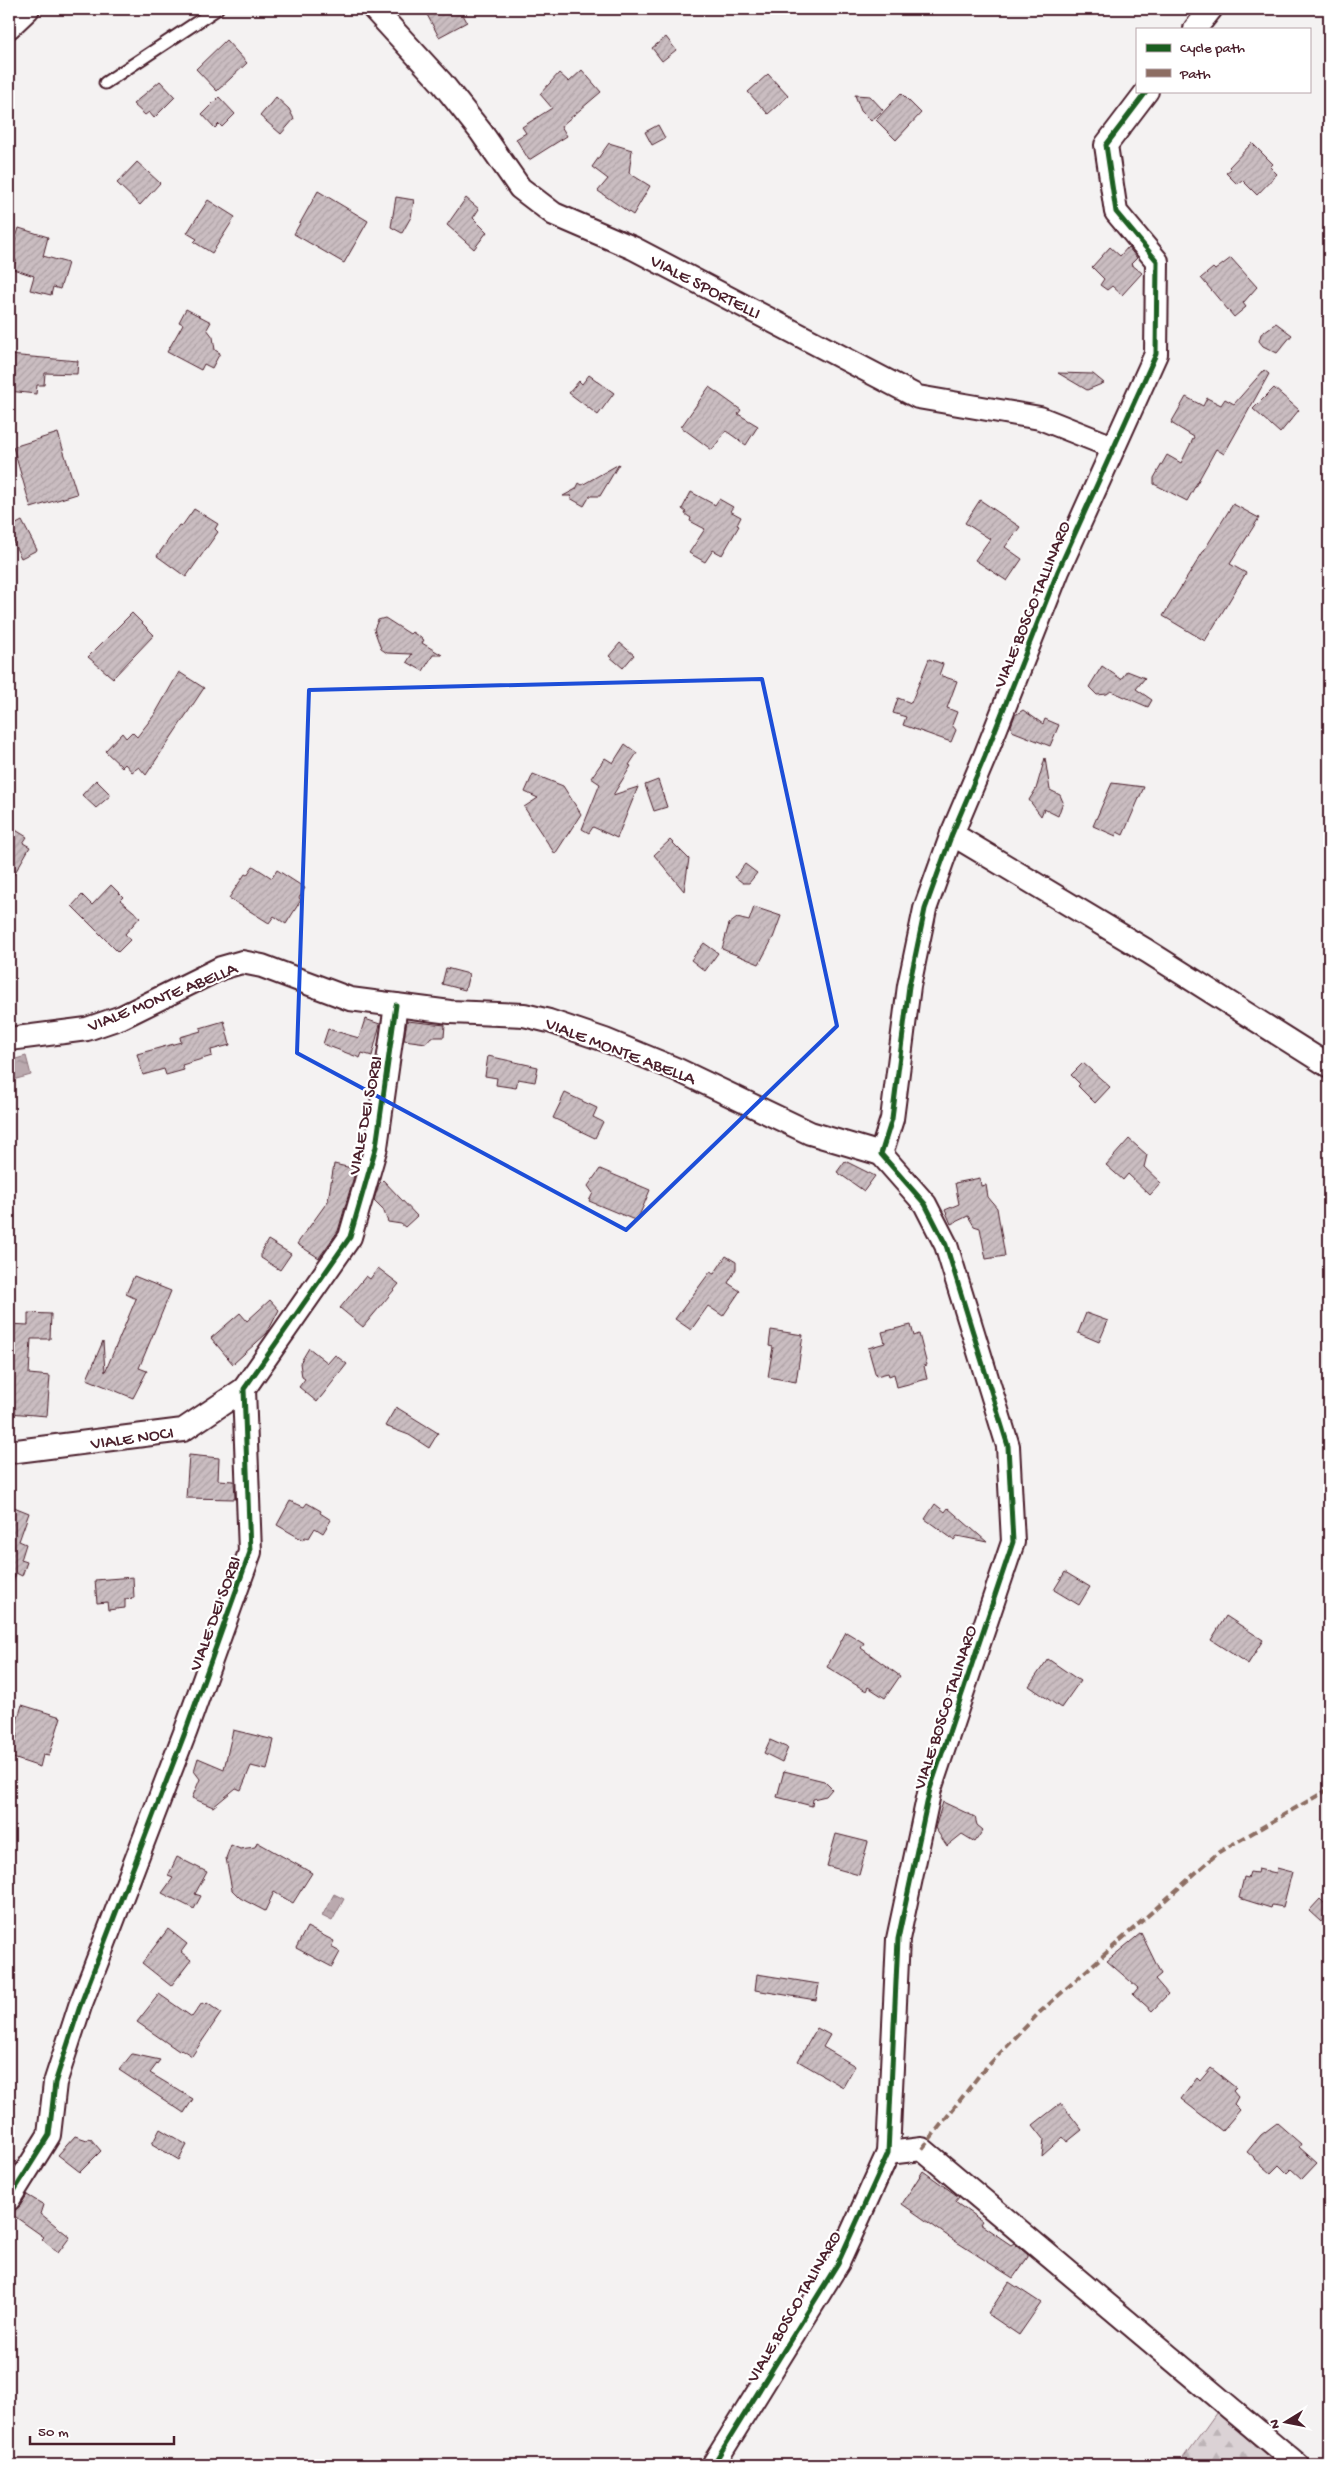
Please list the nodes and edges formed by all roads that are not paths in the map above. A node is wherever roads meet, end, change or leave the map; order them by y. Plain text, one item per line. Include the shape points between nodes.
1 (28, 9) edge
2 (217, 9) edge
3 (374, 9) edge
4 (1211, 9) edge
5 (9, 27) edge
6 (1196, 28) edge
7 (105, 83) dead end
8 (1146, 92) edge
9 (1113, 447) junction
10 (952, 834) junction
11 (396, 1006) junction
12 (9, 1039) edge
13 (1329, 1066) edge
14 (881, 1154) junction
15 (244, 1389) junction
16 (9, 1452) edge
17 (888, 2153) junction
18 (9, 2198) edge
19 (713, 2465) edge
20 (1298, 2465) edge

1 - 5 street
2 - 7 lane
3 - 9 street, VIALE SPORTELLI via 459,104 520,188 554,214 633,248 918,397 1040,418
4 - 6 street
8 - 9 street, VIALE BOSCO TALLINARO via 1106,145 1116,212 1156,261 1156,354
9 - 10 street, VIALE BOSCO TALLINARO via 1058,571
10 - 13 street
10 - 14 street, VIALE BOSCO TALLINARO via 925,909 909,986 892,1119
11 - 12 street, VIALE MONTE ABELLA via 350,999 262,966 242,962 221,968 122,1016 87,1028
11 - 14 street, VIALE MONTE ABELLA via 450,1012 499,1012 549,1021 678,1070 810,1133
11 - 15 street, VIALE DEI SORBI via 376,1147 350,1237
14 - 17 street, VIALE BOSCO TALINARO via 925,1204 946,1245 1008,1446 1013,1542 930,1789 898,1939
15 - 16 street, VIALE NOCI via 183,1430
15 - 18 street, VIALE DEI SORBI via 250,1552 80,2006 55,2083 49,2135
17 - 19 street, VIALE BOSCO TALINARO via 838,2263
17 - 20 street via 922,2149

